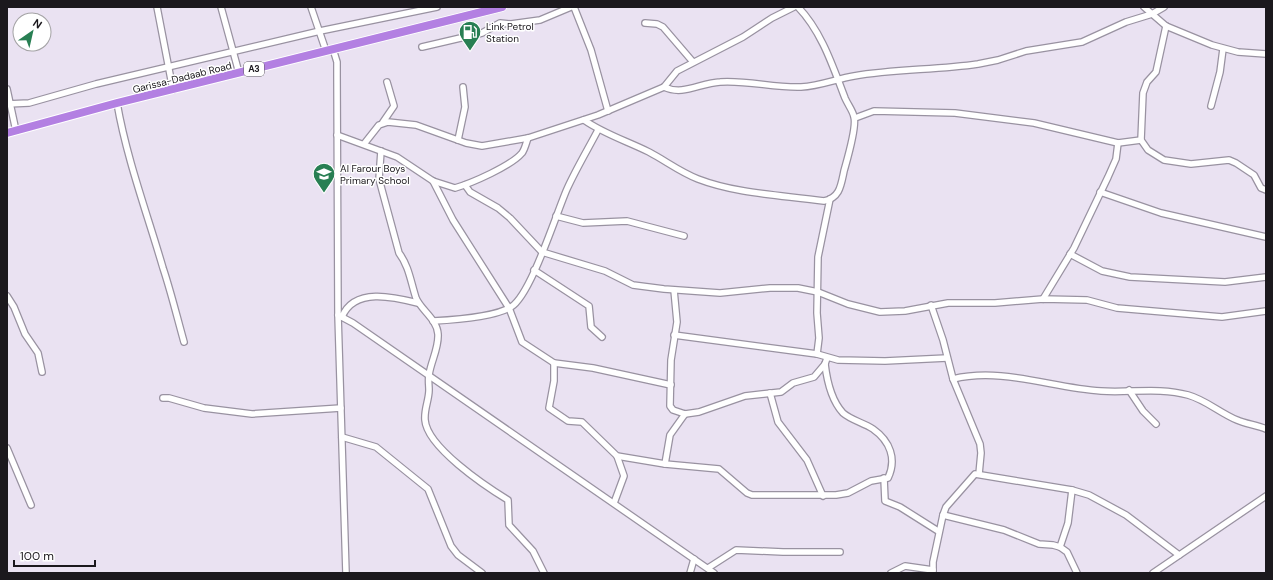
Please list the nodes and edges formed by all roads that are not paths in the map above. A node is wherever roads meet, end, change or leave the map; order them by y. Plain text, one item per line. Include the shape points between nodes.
1 (157, 7) edge
2 (221, 7) edge
3 (311, 7) edge
4 (437, 7) edge
5 (502, 7) edge
6 (572, 7) edge
7 (794, 7) edge
8 (798, 7) edge
9 (1144, 7) edge
10 (1164, 7) edge
11 (1152, 14) junction
12 (645, 23) dead end
13 (1166, 26) junction
14 (320, 32) junction
15 (422, 48) dead end
16 (1223, 49) junction
17 (330, 50) junction
18 (233, 54) junction
19 (1266, 54) edge
20 (692, 62) junction
21 (168, 68) junction
22 (239, 73) junction
23 (839, 80) junction
24 (387, 82) dead end
25 (463, 87) dead end
26 (664, 87) junction
27 (7, 88) edge
28 (173, 90) junction
29 (117, 103) junction
30 (9, 104) edge
31 (1211, 106) dead end
32 (608, 111) junction
33 (14, 117) junction
34 (855, 118) junction
35 (7, 119) edge
36 (584, 120) junction
37 (383, 122) junction
38 (598, 130) junction
39 (16, 131) junction
40 (7, 133) edge
41 (337, 135) junction
42 (528, 138) junction
43 (458, 140) junction
44 (1141, 140) junction
45 (1118, 143) junction
46 (364, 144) junction
47 (381, 150) junction
48 (433, 181) junction
49 (465, 185) junction
50 (1266, 190) edge
51 (1100, 192) junction
52 (830, 199) junction
53 (556, 216) junction
54 (684, 236) dead end
55 (1266, 237) edge
56 (542, 252) junction
57 (1070, 254) junction
58 (534, 270) junction
59 (1266, 277) edge
60 (674, 290) junction
61 (818, 292) junction
62 (7, 296) edge
63 (1043, 299) junction
64 (418, 303) junction
65 (931, 305) junction
66 (510, 308) junction
67 (1266, 311) edge
68 (340, 316) junction
69 (433, 321) junction
70 (674, 335) junction
71 (602, 337) dead end
72 (184, 342) dead end
73 (817, 354) junction
74 (827, 358) junction
75 (948, 358) junction
76 (554, 363) junction
77 (825, 364) junction
78 (42, 372) dead end
79 (428, 376) junction
80 (953, 379) junction
81 (671, 385) junction
82 (1129, 390) junction
83 (770, 393) junction
84 (163, 398) dead end
85 (341, 408) junction
86 (685, 414) junction
87 (1156, 424) dead end
88 (1266, 429) edge
89 (342, 437) junction
90 (7, 448) edge
91 (617, 456) junction
92 (665, 464) junction
93 (979, 474) junction
94 (884, 478) junction
95 (1072, 490) junction
96 (823, 496) junction
97 (1266, 496) edge
98 (614, 504) junction
99 (31, 505) dead end
100 (943, 515) junction
101 (938, 531) junction
102 (1060, 547) junction
103 (840, 552) dead end
104 (1179, 555) junction
105 (694, 559) junction
106 (708, 568) junction
107 (933, 572) edge
108 (346, 573) edge
109 (482, 573) edge
110 (544, 573) edge
111 (690, 573) edge
112 (714, 573) edge
113 (892, 573) edge
114 (1077, 573) edge
115 (1153, 573) edge

1 - 21 street
2 - 18 street
3 - 14 street
4 - 14 street
5 - 17 highway, Garissa-Dadaab Road / A3
6 - 15 street via 540,20 500,23 482,33
6 - 32 street via 591,50
7 - 20 street via 743,37
8 - 23 street via 828,54
9 - 11 street
10 - 11 street
11 - 13 street
11 - 23 street via 1126,22 1082,42 1026,51 998,60 959,67 853,76
12 - 20 street via 663,27
13 - 16 street
13 - 44 street via 1156,72 1147,82 1143,93
14 - 17 street
14 - 18 street
16 - 19 street
16 - 31 street
17 - 22 highway, Garissa-Dadaab Road / A3
17 - 41 street via 337,62
18 - 21 street
18 - 22 street
20 - 26 street via 677,71
21 - 28 street
21 - 30 street via 96,84 29,103
22 - 28 highway, Garissa-Dadaab Road / A3
23 - 26 street via 801,87 738,81 717,82 680,91
23 - 34 street
24 - 37 street via 394,106
25 - 43 street via 465,107
26 - 32 street
27 - 30 street
28 - 29 highway, Garissa-Dadaab Road / A3
29 - 39 highway, Garissa-Dadaab Road / A3
29 - 72 street via 137,187
30 - 33 street
32 - 36 street
33 - 35 street
33 - 39 street
34 - 45 street via 874,111 978,115 1034,123
34 - 52 street via 840,187 836,196
36 - 38 street
36 - 42 street
37 - 43 street via 416,125
37 - 46 street
38 - 52 street via 650,152 685,173 725,187
38 - 53 street
39 - 40 highway, Garissa-Dadaab Road / A3
41 - 46 street
41 - 68 street
42 - 43 street via 482,146
42 - 49 street via 521,154 490,174
44 - 45 street
44 - 50 street via 1148,150 1164,160 1191,164 1229,160 1236,162 1254,175
45 - 51 street via 1116,158
46 - 47 street
47 - 48 street
47 - 64 street via 379,179 383,197 399,253 405,260
48 - 49 street via 455,188
48 - 66 street via 453,220
49 - 56 street via 470,192 510,218
51 - 55 street via 1161,213
51 - 57 street
52 - 61 street via 818,257
53 - 54 street via 583,223 627,221
53 - 56 street
56 - 58 street
56 - 60 street via 605,271 633,285
57 - 59 street via 1102,270 1130,277 1224,282
57 - 63 street
58 - 66 street via 521,297
58 - 71 street via 589,306 591,327
60 - 61 street via 731,292 778,287
60 - 70 street via 677,322
61 - 65 street via 848,304 880,312 905,311
61 - 73 street
62 - 78 street via 25,334 38,353
63 - 65 street
63 - 67 street via 1087,300 1118,308 1222,317
64 - 68 street via 383,296 367,297 347,306
64 - 69 street
65 - 75 street
66 - 69 street via 463,319
66 - 76 street via 522,342
68 - 79 street
68 - 85 street
69 - 79 street via 438,334
70 - 73 street
70 - 81 street
73 - 74 street
74 - 75 street via 885,361
74 - 77 street
75 - 80 street
76 - 81 street via 594,368
76 - 91 street via 550,409 568,421 584,424
77 - 83 street via 812,378 793,383 781,392
77 - 94 street via 830,390 842,412 874,429 890,448 891,470 888,478
79 - 98 street
79 - 110 street via 429,390 424,420 427,429 448,456 508,500 509,525 533,551
80 - 82 street via 991,375 1102,392
80 - 93 street via 980,444
81 - 86 street via 670,406 673,410
82 - 87 street via 1143,411
82 - 88 street via 1167,390 1190,396 1238,421
83 - 86 street via 745,396 713,408
83 - 96 street via 778,422 807,460
84 - 85 street via 204,408 252,414
85 - 89 street
86 - 92 street via 670,435
89 - 108 street
89 - 109 street via 376,447 428,489 451,546 458,555
90 - 99 street
91 - 92 street
91 - 98 street via 624,476
92 - 96 street via 719,469 752,495
93 - 95 street
93 - 100 street via 972,476 946,507
94 - 96 street via 871,481 848,493
94 - 101 street via 885,501 900,507
95 - 102 street via 1068,523
95 - 104 street via 1110,505
97 - 104 street
98 - 105 street
100 - 101 street
100 - 102 street via 1004,530 1039,544
101 - 107 street
102 - 114 street via 1067,552
103 - 106 street via 736,550
104 - 115 street
105 - 106 street
105 - 111 street
106 - 112 street
107 - 113 street via 904,566

